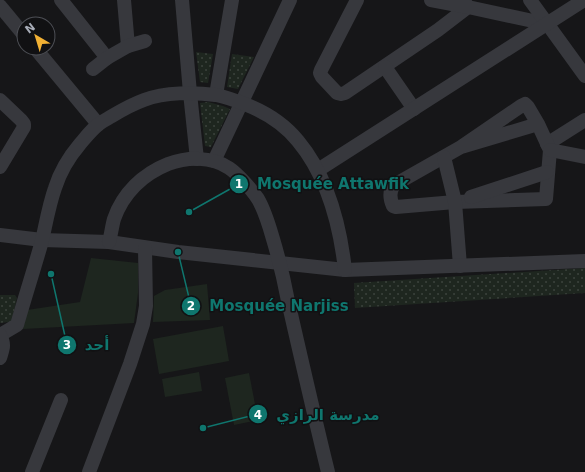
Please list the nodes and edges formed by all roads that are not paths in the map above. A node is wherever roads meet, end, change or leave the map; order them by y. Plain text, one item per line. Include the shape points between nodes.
1 (61, 0) edge
2 (124, 0) edge
3 (182, 0) edge
4 (232, 0) edge
5 (290, 0) edge
6 (357, 0) edge
7 (431, 0) edge
8 (530, 0) edge
9 (584, 0) edge
10 (466, 3) edge
11 (0, 6) edge
12 (547, 24) junction
13 (16, 25) edge
14 (145, 41) dead end
15 (128, 46) junction
16 (42, 56) edge
17 (107, 58) junction
18 (385, 67) junction
19 (93, 69) dead end
20 (585, 76) edge
21 (190, 93) junction
22 (216, 95) junction
23 (0, 100) edge
24 (241, 103) junction
25 (414, 109) junction
26 (585, 120) edge
27 (98, 124) junction
28 (538, 124) junction
29 (548, 147) junction
30 (461, 148) junction
31 (444, 157) junction
32 (585, 157) edge
33 (197, 159) junction
34 (214, 161) junction
35 (0, 167) edge
36 (318, 170) junction
37 (547, 172) junction
38 (455, 202) junction
39 (0, 236) edge
40 (42, 240) junction
41 (109, 242) junction
42 (145, 248) junction
43 (585, 261) edge
44 (280, 263) junction
45 (460, 266) junction
46 (345, 270) junction
47 (0, 335) edge
48 (0, 358) edge
49 (61, 400) dead end
50 (32, 472) edge
51 (89, 472) edge
52 (328, 472) edge

1 - 17 street
2 - 15 street
3 - 21 street
4 - 22 street
5 - 24 street
6 - 18 street via 320,73 337,93 341,94
7 - 10 street
8 - 12 street
9 - 12 street
10 - 12 street
10 - 18 street via 438,30
11 - 13 street
12 - 20 street
12 - 25 street
14 - 15 street
15 - 17 street
16 - 27 street
17 - 19 street
18 - 25 street
21 - 22 street
21 - 27 street via 145,99
21 - 33 street
22 - 24 street
23 - 35 street via 21,120 24,127
24 - 34 street
24 - 36 street via 272,118 287,129
25 - 36 street
26 - 29 street
27 - 40 street via 80,144 60,174
28 - 29 street
28 - 30 street
28 - 30 street via 525,104
29 - 32 street
29 - 37 street
30 - 31 street
31 - 38 street
31 - 38 street via 394,185 390,191 392,204 396,207
33 - 34 street
33 - 41 street via 181,160 156,170 130,190 114,218
34 - 44 street via 230,168 258,199 265,212
36 - 46 street via 333,210
37 - 38 street
37 - 38 street via 546,199
38 - 45 street
39 - 40 street
40 - 41 street
40 - 47 street via 17,325
41 - 42 street
42 - 44 street
42 - 51 street via 146,306 143,324
43 - 45 street
44 - 46 street
44 - 52 street
45 - 46 street
47 - 48 street via 4,347
49 - 50 street

